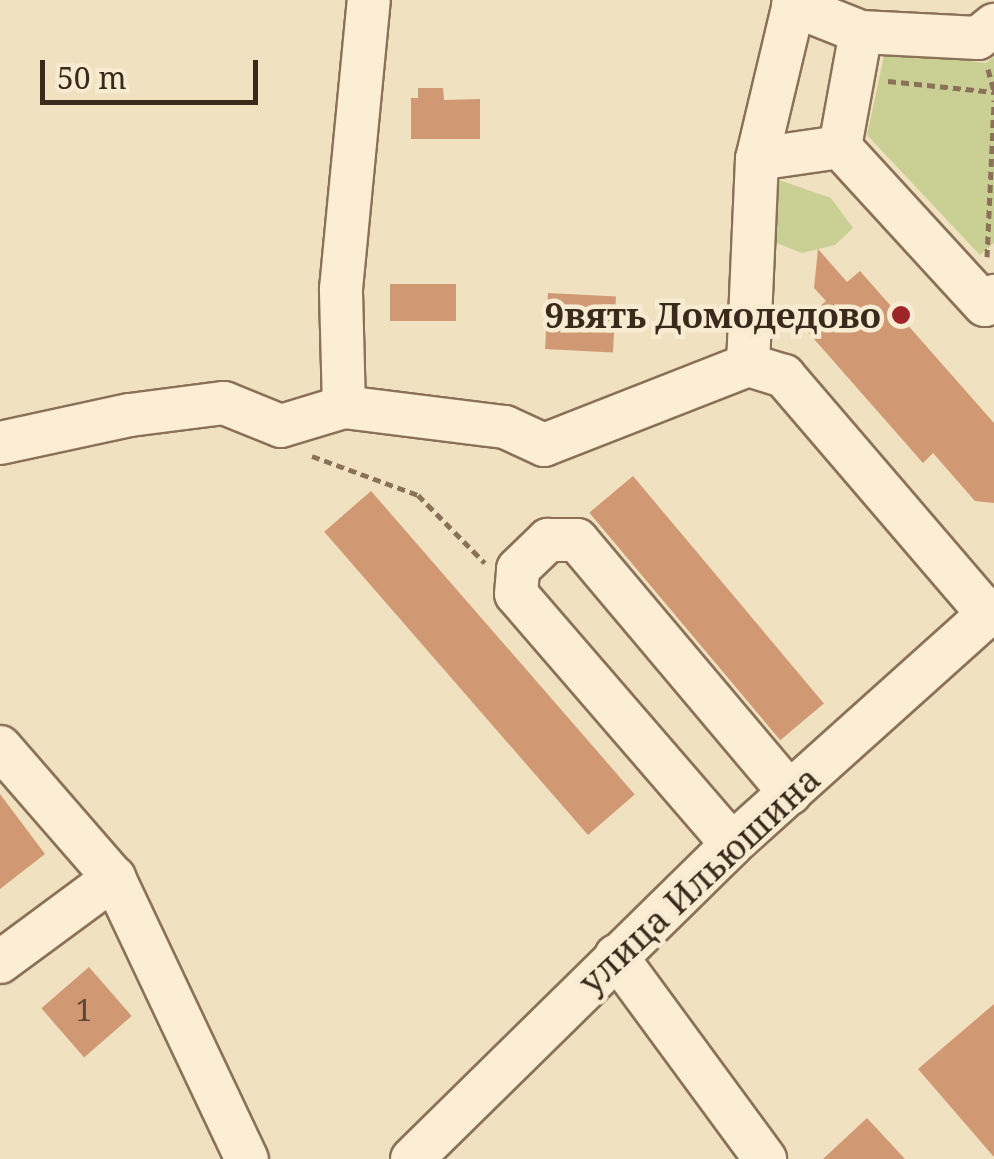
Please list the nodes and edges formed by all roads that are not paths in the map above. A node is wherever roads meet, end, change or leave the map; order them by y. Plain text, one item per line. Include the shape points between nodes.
1 (368, 0) edge
2 (794, 2) edge
3 (994, 26) edge
4 (861, 32) junction
5 (840, 147) junction
6 (757, 159) junction
7 (989, 300) edge
8 (748, 364) junction
9 (344, 407) junction
10 (0, 443) edge
11 (991, 612) edge
12 (0, 747) edge
13 (790, 792) junction
14 (732, 844) junction
15 (114, 878) junction
16 (616, 956) junction
17 (0, 962) edge
18 (430, 1153) edge
19 (247, 1159) edge
20 (764, 1159) edge

1 - 9 street via 341,290
2 - 4 street
2 - 6 street
3 - 4 street via 978,38
4 - 5 street
5 - 6 street
5 - 7 street
6 - 8 street
8 - 9 street via 544,445 505,426
8 - 11 street via 784,376
9 - 10 street via 281,426 224,403
11 - 13 street, улица Ильюшина
12 - 15 street
13 - 14 street, улица Ильюшина
13 - 14 street via 576,540 548,540 518,569 516,594
14 - 16 street, улица Ильюшина
15 - 17 street
15 - 19 street
16 - 18 street, улица Ильюшина
16 - 20 street

